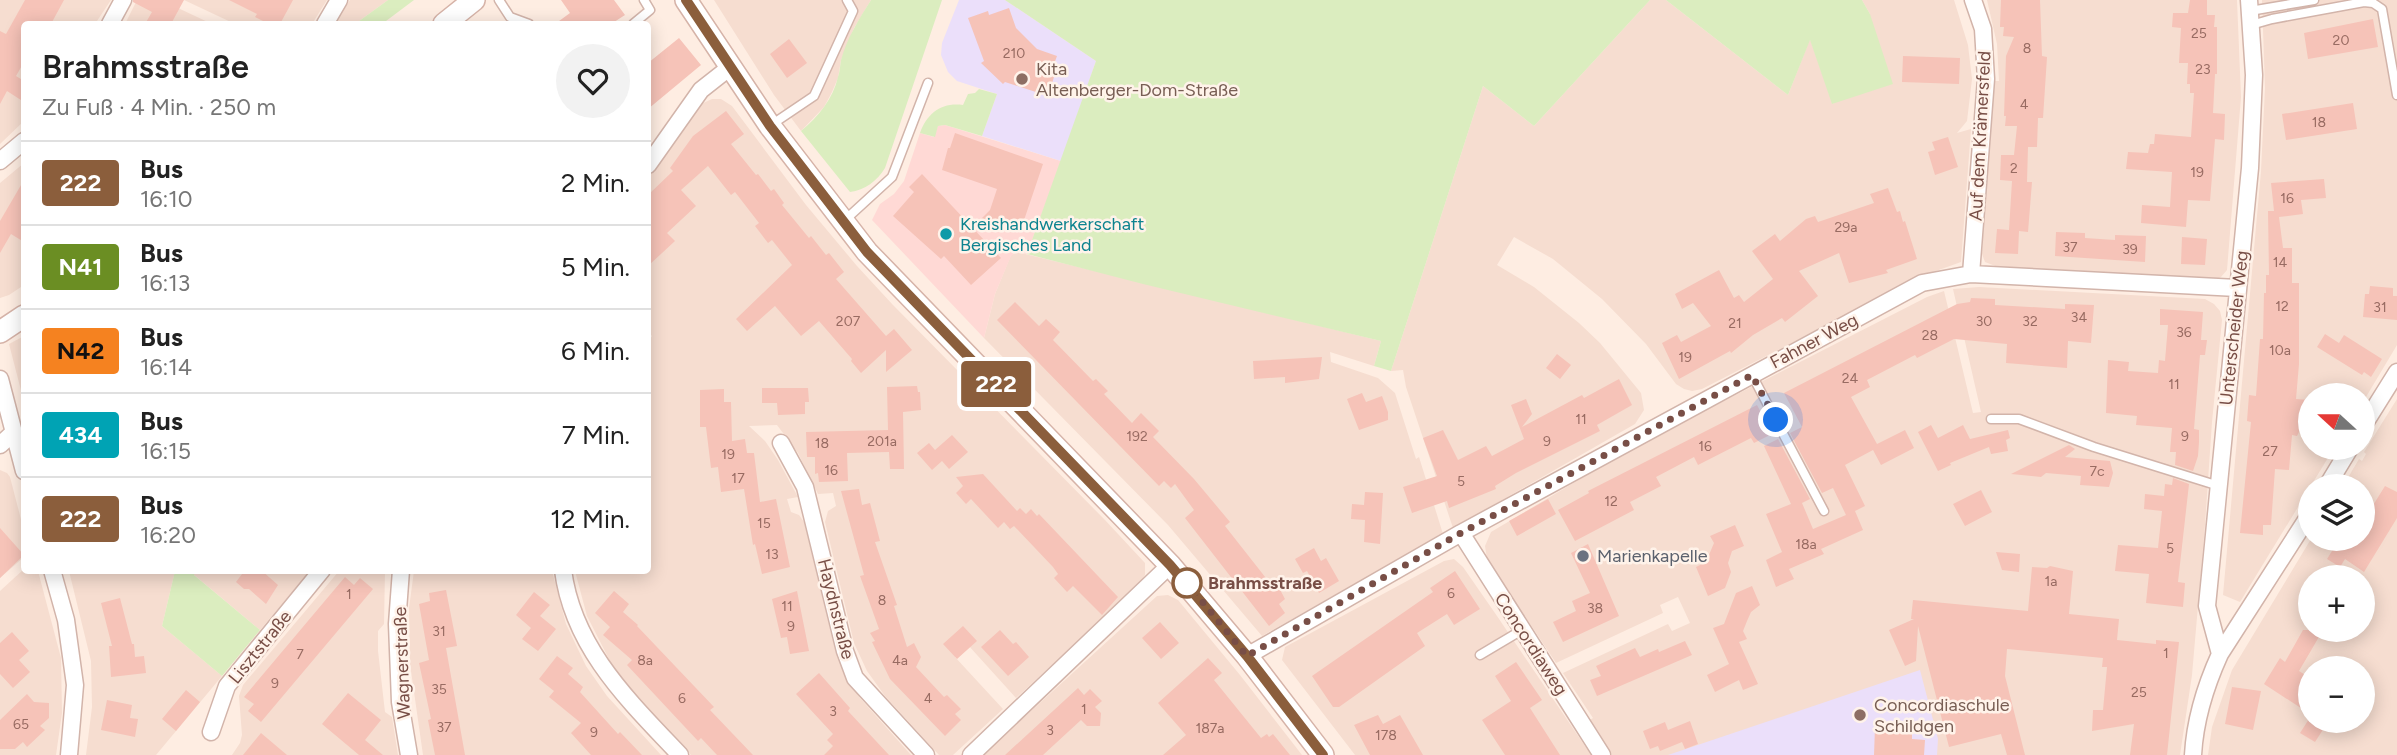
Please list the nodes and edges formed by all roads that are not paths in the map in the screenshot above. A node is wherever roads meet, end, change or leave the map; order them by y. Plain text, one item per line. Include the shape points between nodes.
1 (123, 0) edge
2 (340, 0) edge
3 (474, 0) edge
4 (499, 0) edge
5 (644, 0) edge
6 (686, 0) edge
7 (848, 0) edge
8 (1973, 0) edge
9 (2314, 0) edge
10 (2250, 12) edge
11 (112, 21) edge
12 (327, 21) edge
13 (448, 21) edge
14 (521, 21) edge
15 (637, 21) edge
16 (729, 68) junction
17 (928, 83) dead end
18 (2397, 95) edge
19 (770, 126) junction
20 (21, 144) edge
21 (0, 161) edge
22 (651, 161) edge
23 (843, 223) junction
24 (1972, 274) junction
25 (2237, 288) junction
26 (21, 318) edge
27 (0, 332) edge
28 (2397, 372) edge
29 (1752, 375) junction
30 (0, 379) edge
31 (2375, 407) edge
32 (1991, 419) dead end
33 (13, 433) junction
34 (781, 443) dead end
35 (0, 444) edge
36 (21, 461) edge
37 (2219, 486) junction
38 (1824, 511) dead end
39 (1461, 533) junction
40 (2298, 533) edge
41 (1170, 565) junction
42 (53, 574) edge
43 (319, 574) edge
44 (401, 574) edge
45 (563, 574) edge
46 (1522, 630) junction
47 (2220, 654) junction
48 (1480, 655) dead end
49 (1247, 656) junction
50 (211, 732) dead end
51 (69, 755) edge
52 (409, 755) edge
53 (680, 755) edge
54 (926, 755) edge
55 (971, 755) edge
56 (1323, 755) edge
57 (1602, 755) edge
58 (2193, 755) edge

1 - 11 street
2 - 12 street
3 - 13 main road
4 - 14 lane via 510,17
5 - 15 lane via 650,10
6 - 16 main road
7 - 19 lane via 853,11 814,96
8 - 24 street, Auf dem Krämersfeld via 1983,29 1987,66
9 - 10 lane
10 - 18 lane via 2272,19 2373,3 2382,9
10 - 25 street, Unterscheider Weg via 2254,75 2250,168
16 - 19 main road
16 - 22 street via 701,90
17 - 23 lane via 892,177
19 - 23 main road
20 - 21 street
23 - 41 main road
24 - 25 street, Fahner Weg
24 - 29 street, Fahner Weg via 1922,283
25 - 37 street, Unterscheider Weg
26 - 27 main road
28 - 31 street
29 - 38 lane
29 - 39 street, Fahner Weg
30 - 33 street
32 - 37 lane via 2020,419
33 - 35 street
33 - 36 street
34 - 54 street, Haydnstraße via 805,486 855,678
37 - 47 street, Unterscheider Weg via 2207,606
39 - 46 street, Concordiaweg
39 - 49 street, Fahner Weg
40 - 47 street
41 - 49 main road
41 - 55 street
42 - 51 street via 66,620 75,685
43 - 50 street, Lisztstraße via 227,685
44 - 52 street, Wagnerstraße via 400,702
45 - 53 street via 581,632 607,674
46 - 48 lane
46 - 57 street, Concordiaweg
47 - 58 street via 2198,717
49 - 56 main road

